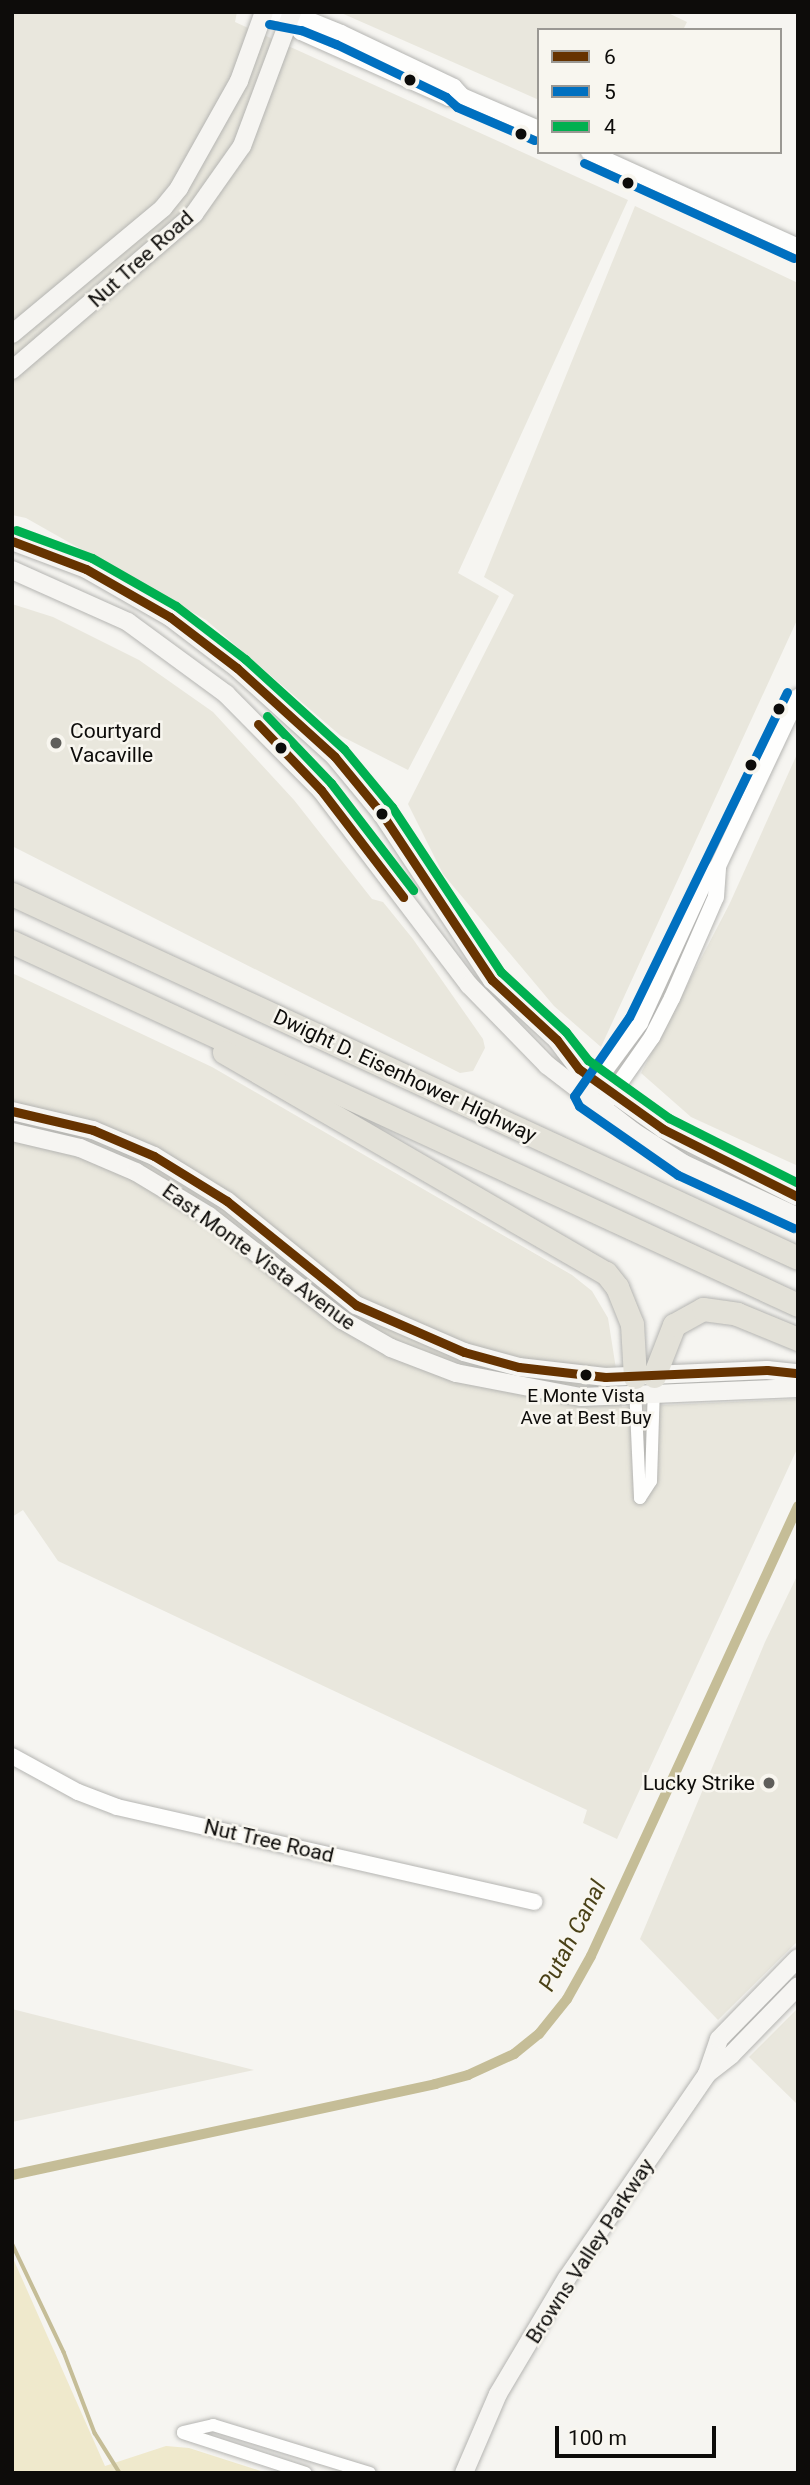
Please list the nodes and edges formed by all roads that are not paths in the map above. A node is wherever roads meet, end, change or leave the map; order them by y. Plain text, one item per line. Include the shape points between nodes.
1 (264, 12) edge
2 (271, 12) edge
3 (291, 15) edge
4 (537, 128) edge
5 (593, 154) edge
6 (798, 247) edge
7 (12, 334) edge
8 (12, 370) edge
9 (12, 541) edge
10 (12, 570) edge
11 (798, 697) edge
12 (718, 866) junction
13 (12, 892) edge
14 (12, 942) edge
15 (169, 1014) junction
16 (591, 1089) junction
17 (607, 1102) junction
18 (12, 1111) edge
19 (12, 1132) edge
20 (798, 1197) edge
21 (798, 1217) edge
22 (232, 1233) junction
23 (798, 1258) edge
24 (331, 1287) junction
25 (798, 1305) edge
26 (328, 1310) junction
27 (414, 1334) junction
28 (798, 1339) edge
29 (798, 1373) edge
30 (644, 1387) junction
31 (798, 1388) edge
32 (12, 1756) edge
33 (534, 1902) dead end
34 (798, 1958) edge
35 (783, 1972) junction
36 (798, 1986) edge
37 (749, 2034) junction
38 (707, 2074) junction
39 (306, 2473) edge
40 (370, 2473) edge
41 (464, 2473) edge

1 - 7 main road, Nut Tree Road via 239,80 179,188 163,208
2 - 3 street
3 - 4 street via 341,33 454,87 462,96
3 - 8 main road, Nut Tree Road via 242,146 194,214
5 - 6 street
9 - 16 main road via 86,569 170,617 237,668 335,757 382,814 492,980
10 - 16 main road via 128,622 226,694 321,790 469,985 547,1065
11 - 12 street
12 - 16 street via 703,885 640,1023
12 - 17 street via 716,897 672,998 652,1037
13 - 23 highway, Dwight D. Eisenhower Highway
14 - 15 highway, Dwight D. Eisenhower Highway
15 - 25 highway, Dwight D. Eisenhower Highway
15 - 30 highway via 248,1068 606,1273 632,1324
16 - 17 main road
17 - 20 main road
17 - 21 main road via 684,1164
18 - 24 main road, East Monte Vista Avenue via 93,1130 154,1156 227,1201
19 - 22 main road, East Monte Vista Avenue via 80,1148 136,1172
22 - 24 main road via 248,1235 313,1289 321,1292
22 - 26 main road, East Monte Vista Avenue
24 - 27 main road, East Monte Vista Avenue
26 - 27 main road via 340,1307 394,1336
26 - 30 main road, East Monte Vista Avenue via 391,1348 480,1380 581,1397
27 - 30 main road, East Monte Vista Avenue via 519,1367
28 - 30 highway via 737,1314 703,1309 674,1325
29 - 30 main road, East Monte Vista Avenue via 767,1370
30 - 30 street via 640,1498 651,1480
30 - 31 main road, East Monte Vista Avenue
32 - 33 street, Nut Tree Road via 78,1792 117,1807
34 - 35 main road, Browns Valley Parkway
35 - 37 main road via 782,1983 747,2024
35 - 38 main road, Browns Valley Parkway via 719,2039
36 - 37 main road, Browns Valley Parkway
37 - 38 main road, Browns Valley Parkway
38 - 41 main road, Browns Valley Parkway via 567,2278 498,2394
39 - 40 street via 183,2432 214,2426

